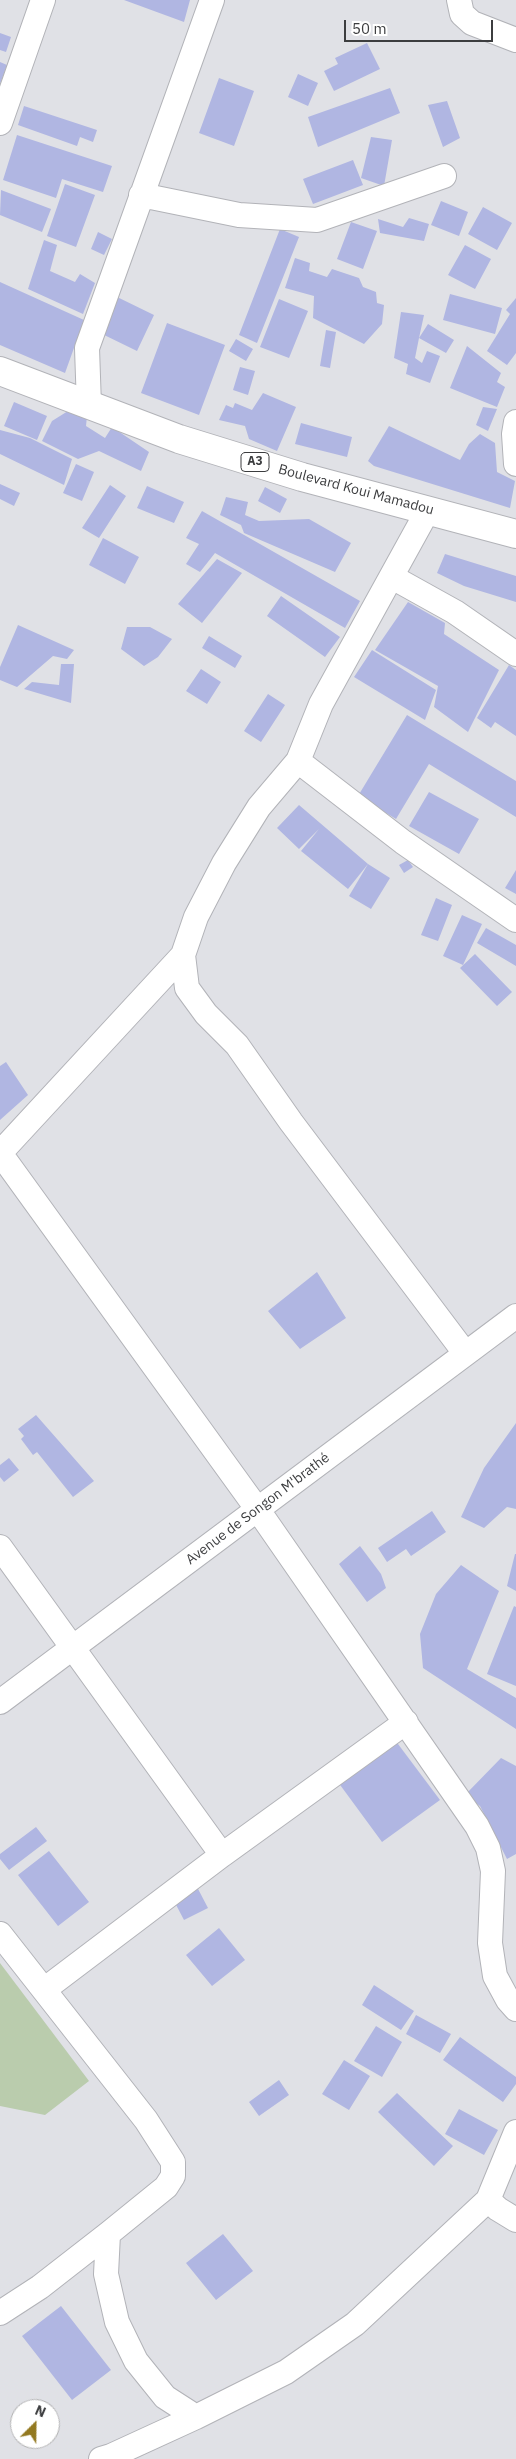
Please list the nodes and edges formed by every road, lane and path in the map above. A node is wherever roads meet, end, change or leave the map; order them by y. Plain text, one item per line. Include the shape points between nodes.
1 (43, 0) edge
2 (212, 0) edge
3 (459, 0) edge
4 (516, 40) edge
5 (0, 123) edge
6 (444, 176) dead end
7 (141, 195) junction
8 (0, 371) edge
9 (88, 406) junction
10 (516, 422) edge
11 (516, 464) edge
12 (428, 510) junction
13 (516, 534) edge
14 (392, 577) junction
15 (516, 654) edge
16 (298, 761) junction
17 (516, 920) edge
18 (183, 956) junction
19 (0, 1153) edge
20 (516, 1316) edge
21 (465, 1353) junction
22 (258, 1510) junction
23 (0, 1547) edge
24 (74, 1647) junction
25 (0, 1702) edge
26 (406, 1722) junction
27 (222, 1855) junction
28 (0, 1934) edge
29 (45, 1989) junction
30 (516, 2009) edge
31 (516, 2132) edge
32 (488, 2200) junction
33 (516, 2220) edge
34 (108, 2234) junction
35 (0, 2313) edge
36 (196, 2417) junction
37 (101, 2459) edge

1 - 5 street
2 - 7 street
3 - 4 street via 462,14 472,23
6 - 7 street via 317,220 239,215
7 - 9 street via 87,348
8 - 9 main road, Boulevard Koui Mamadou / A3
9 - 12 main road, Boulevard Koui Mamadou / A3 via 179,439 292,474
10 - 11 street
12 - 13 main road, Boulevard Koui Mamadou / A3
12 - 14 street
14 - 15 street via 455,612
14 - 16 street via 321,704
16 - 17 street via 403,842
16 - 18 street via 259,807 224,863 196,917
18 - 19 street
18 - 21 street via 187,988 206,1014 237,1045
19 - 22 street
20 - 21 street, Avenue de Songon M'brathé
21 - 22 street, Avenue de Songon M'brathé
22 - 24 street, Avenue de Songon M'brathé
22 - 26 street
23 - 24 street
24 - 25 street, Avenue de Songon M'brathé
24 - 27 street
26 - 27 street
26 - 30 street via 488,1848 493,1871 490,1943 496,1976
27 - 29 street
28 - 29 street
29 - 34 street via 146,2120 173,2162 173,2176 166,2187
31 - 32 street
32 - 33 street
32 - 36 street via 355,2324 286,2372
34 - 35 street via 40,2287
34 - 36 street via 106,2274 121,2329 136,2361 165,2397
36 - 37 street

